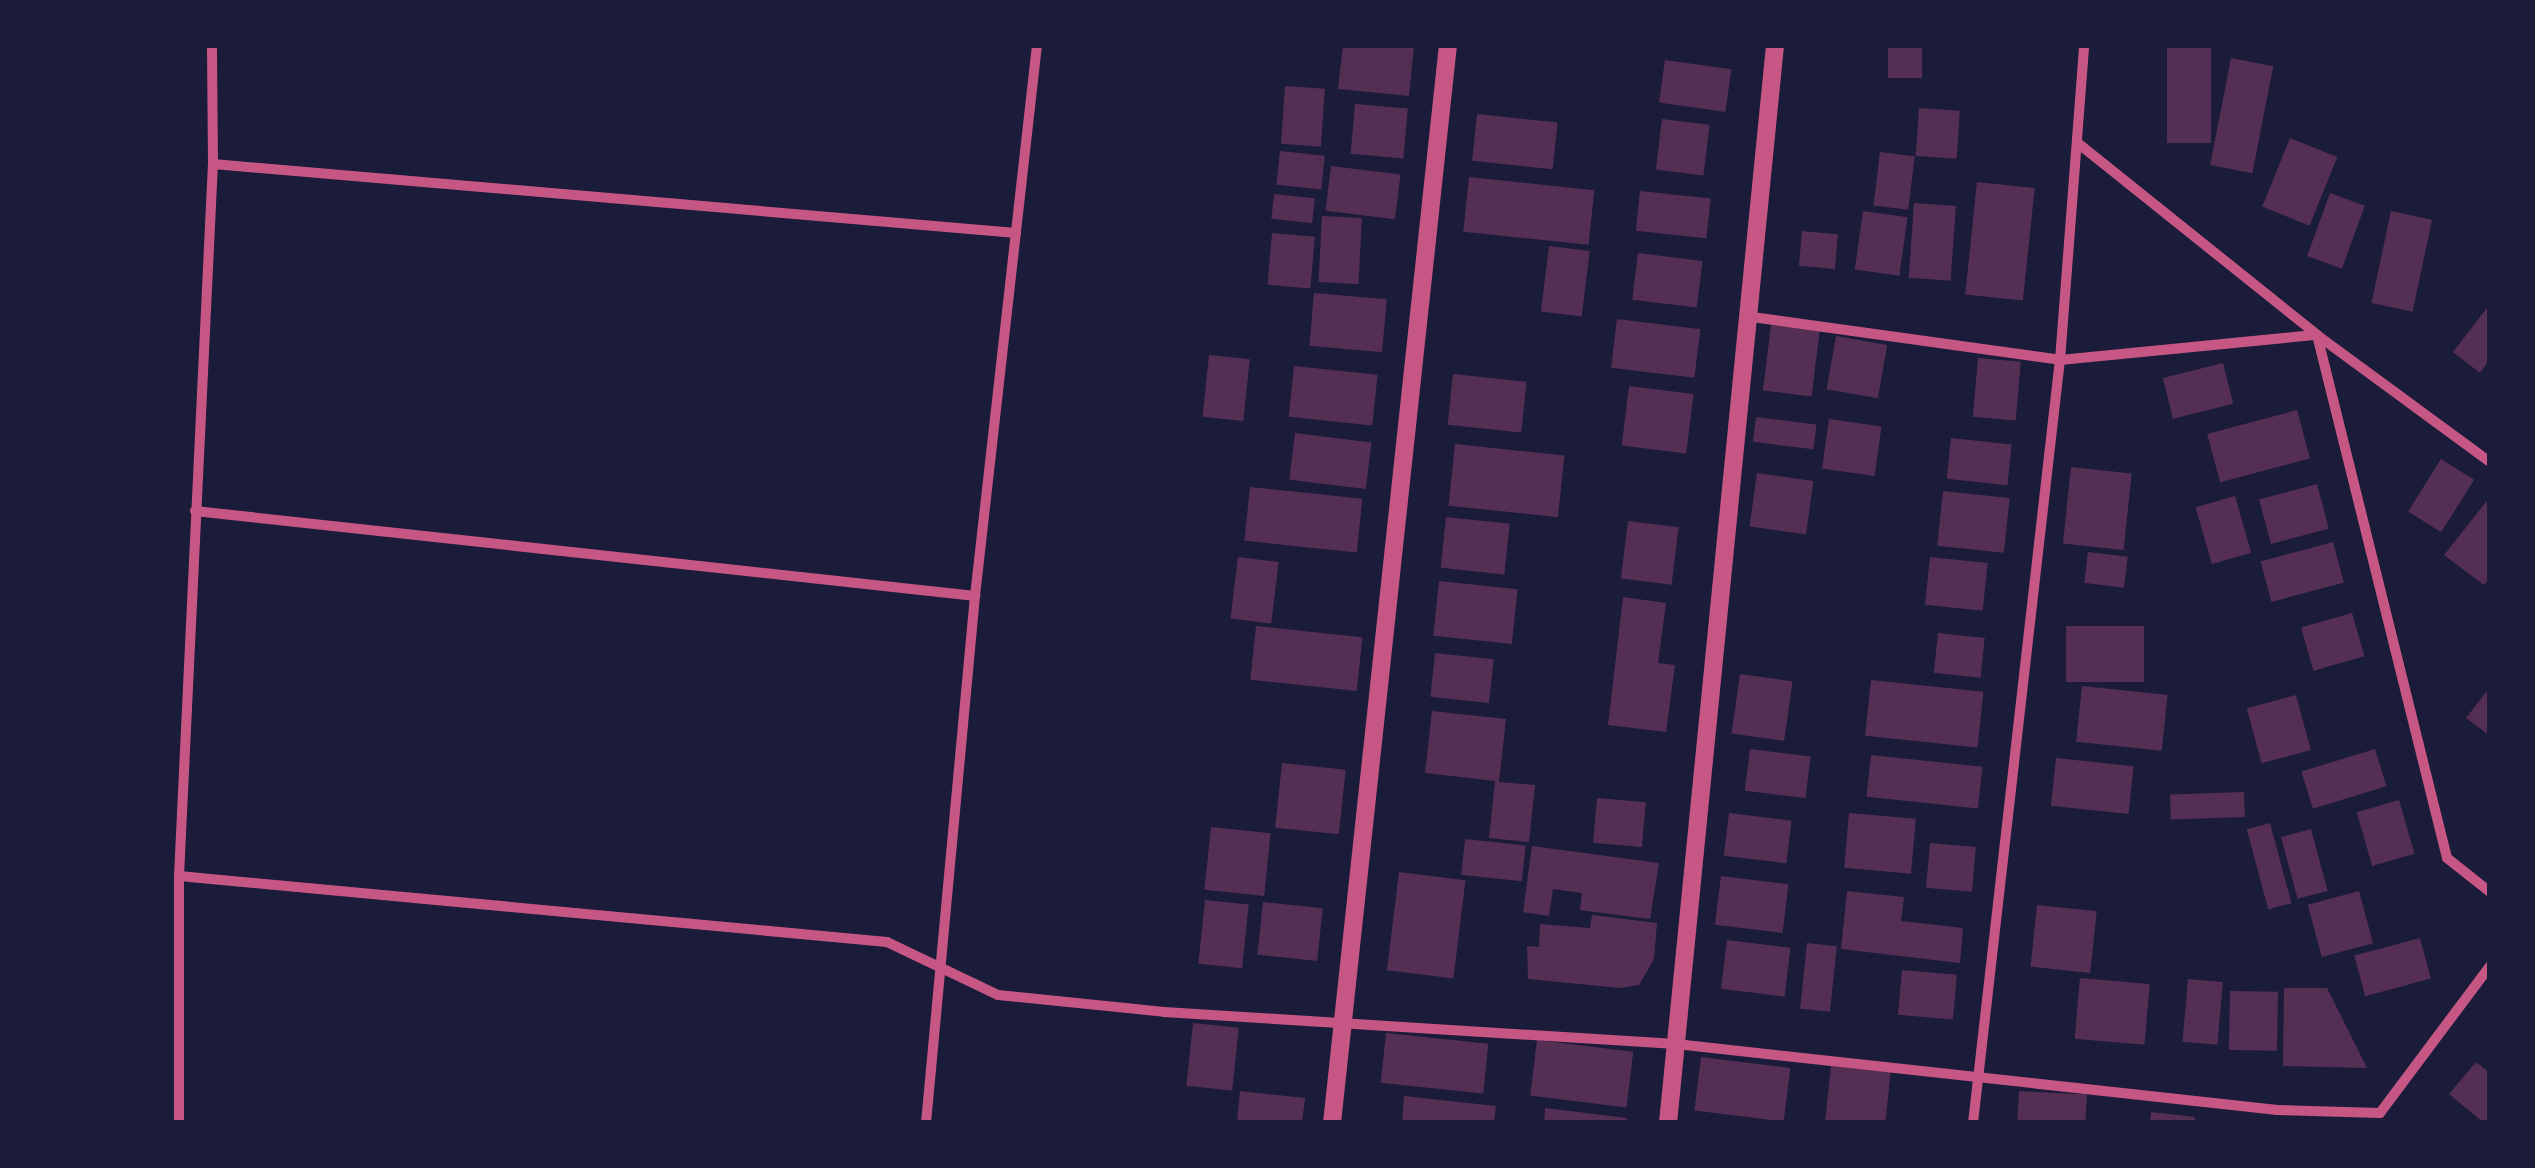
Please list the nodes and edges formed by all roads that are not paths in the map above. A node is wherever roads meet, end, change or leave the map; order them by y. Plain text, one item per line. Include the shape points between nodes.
1 (212, 45) edge
2 (1037, 45) edge
3 (1448, 45) edge
4 (1775, 45) edge
5 (2084, 45) edge
6 (2079, 144) junction
7 (213, 164) junction
8 (1016, 233) junction
9 (1752, 316) junction
10 (2317, 335) junction
11 (2060, 360) junction
12 (2490, 462) edge
13 (195, 511) junction
14 (976, 596) junction
15 (179, 876) junction
16 (2490, 892) edge
17 (2490, 966) edge
18 (943, 971) junction
19 (1341, 1023) junction
20 (1676, 1044) junction
21 (1976, 1077) junction
22 (2277, 1110) junction
23 (2382, 1118) edge
24 (179, 1123) edge
25 (926, 1123) edge
26 (1332, 1123) edge
27 (1668, 1123) edge
28 (1973, 1123) edge
29 (2276, 1123) edge

1 - 7 street
2 - 8 street
3 - 19 street
4 - 9 street
5 - 6 street
6 - 10 street
6 - 11 street
7 - 8 street
7 - 13 street
8 - 14 street
9 - 11 street
9 - 20 street
10 - 11 street
10 - 12 street
10 - 16 street via 2447,858
11 - 21 street
13 - 14 street
13 - 15 street
14 - 18 street
15 - 18 street via 887,942
15 - 24 street
17 - 23 street
18 - 19 street via 998,995
18 - 25 street
19 - 20 street
19 - 26 street
20 - 21 street
20 - 27 street
21 - 22 street
21 - 28 street
22 - 23 street
22 - 29 street

